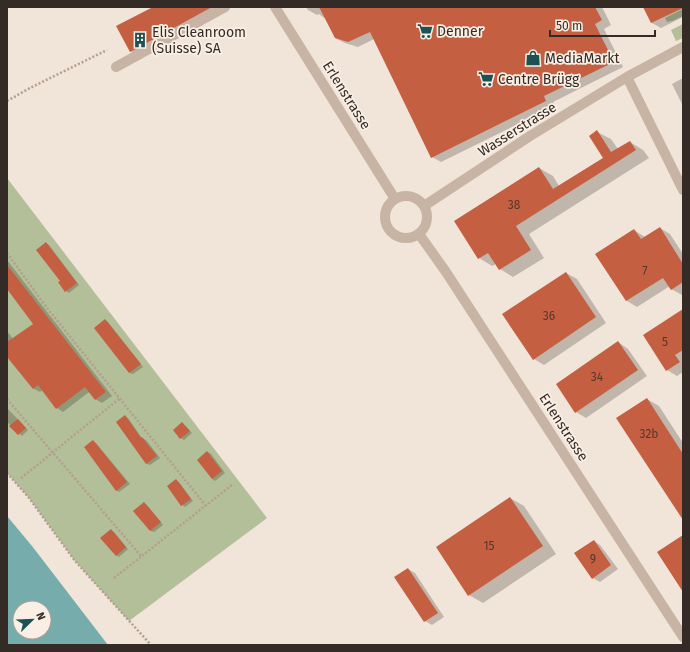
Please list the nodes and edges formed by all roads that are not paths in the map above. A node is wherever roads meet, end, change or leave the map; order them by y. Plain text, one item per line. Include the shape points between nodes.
1 (225, 7) edge
2 (275, 7) edge
3 (683, 47) edge
4 (116, 67) dead end
5 (627, 77) junction
6 (683, 190) edge
7 (395, 199) junction
8 (424, 206) junction
9 (419, 234) junction
10 (683, 637) edge

1 - 4 street
2 - 7 street, Erlenstrasse
3 - 5 street, Wasserstrasse
5 - 6 street
5 - 8 street, Wasserstrasse via 530,136
7 - 8 street via 408,196
7 - 9 street via 386,209 385,216 393,234 406,238
8 - 9 street via 426,224
9 - 10 street, Erlenstrasse

